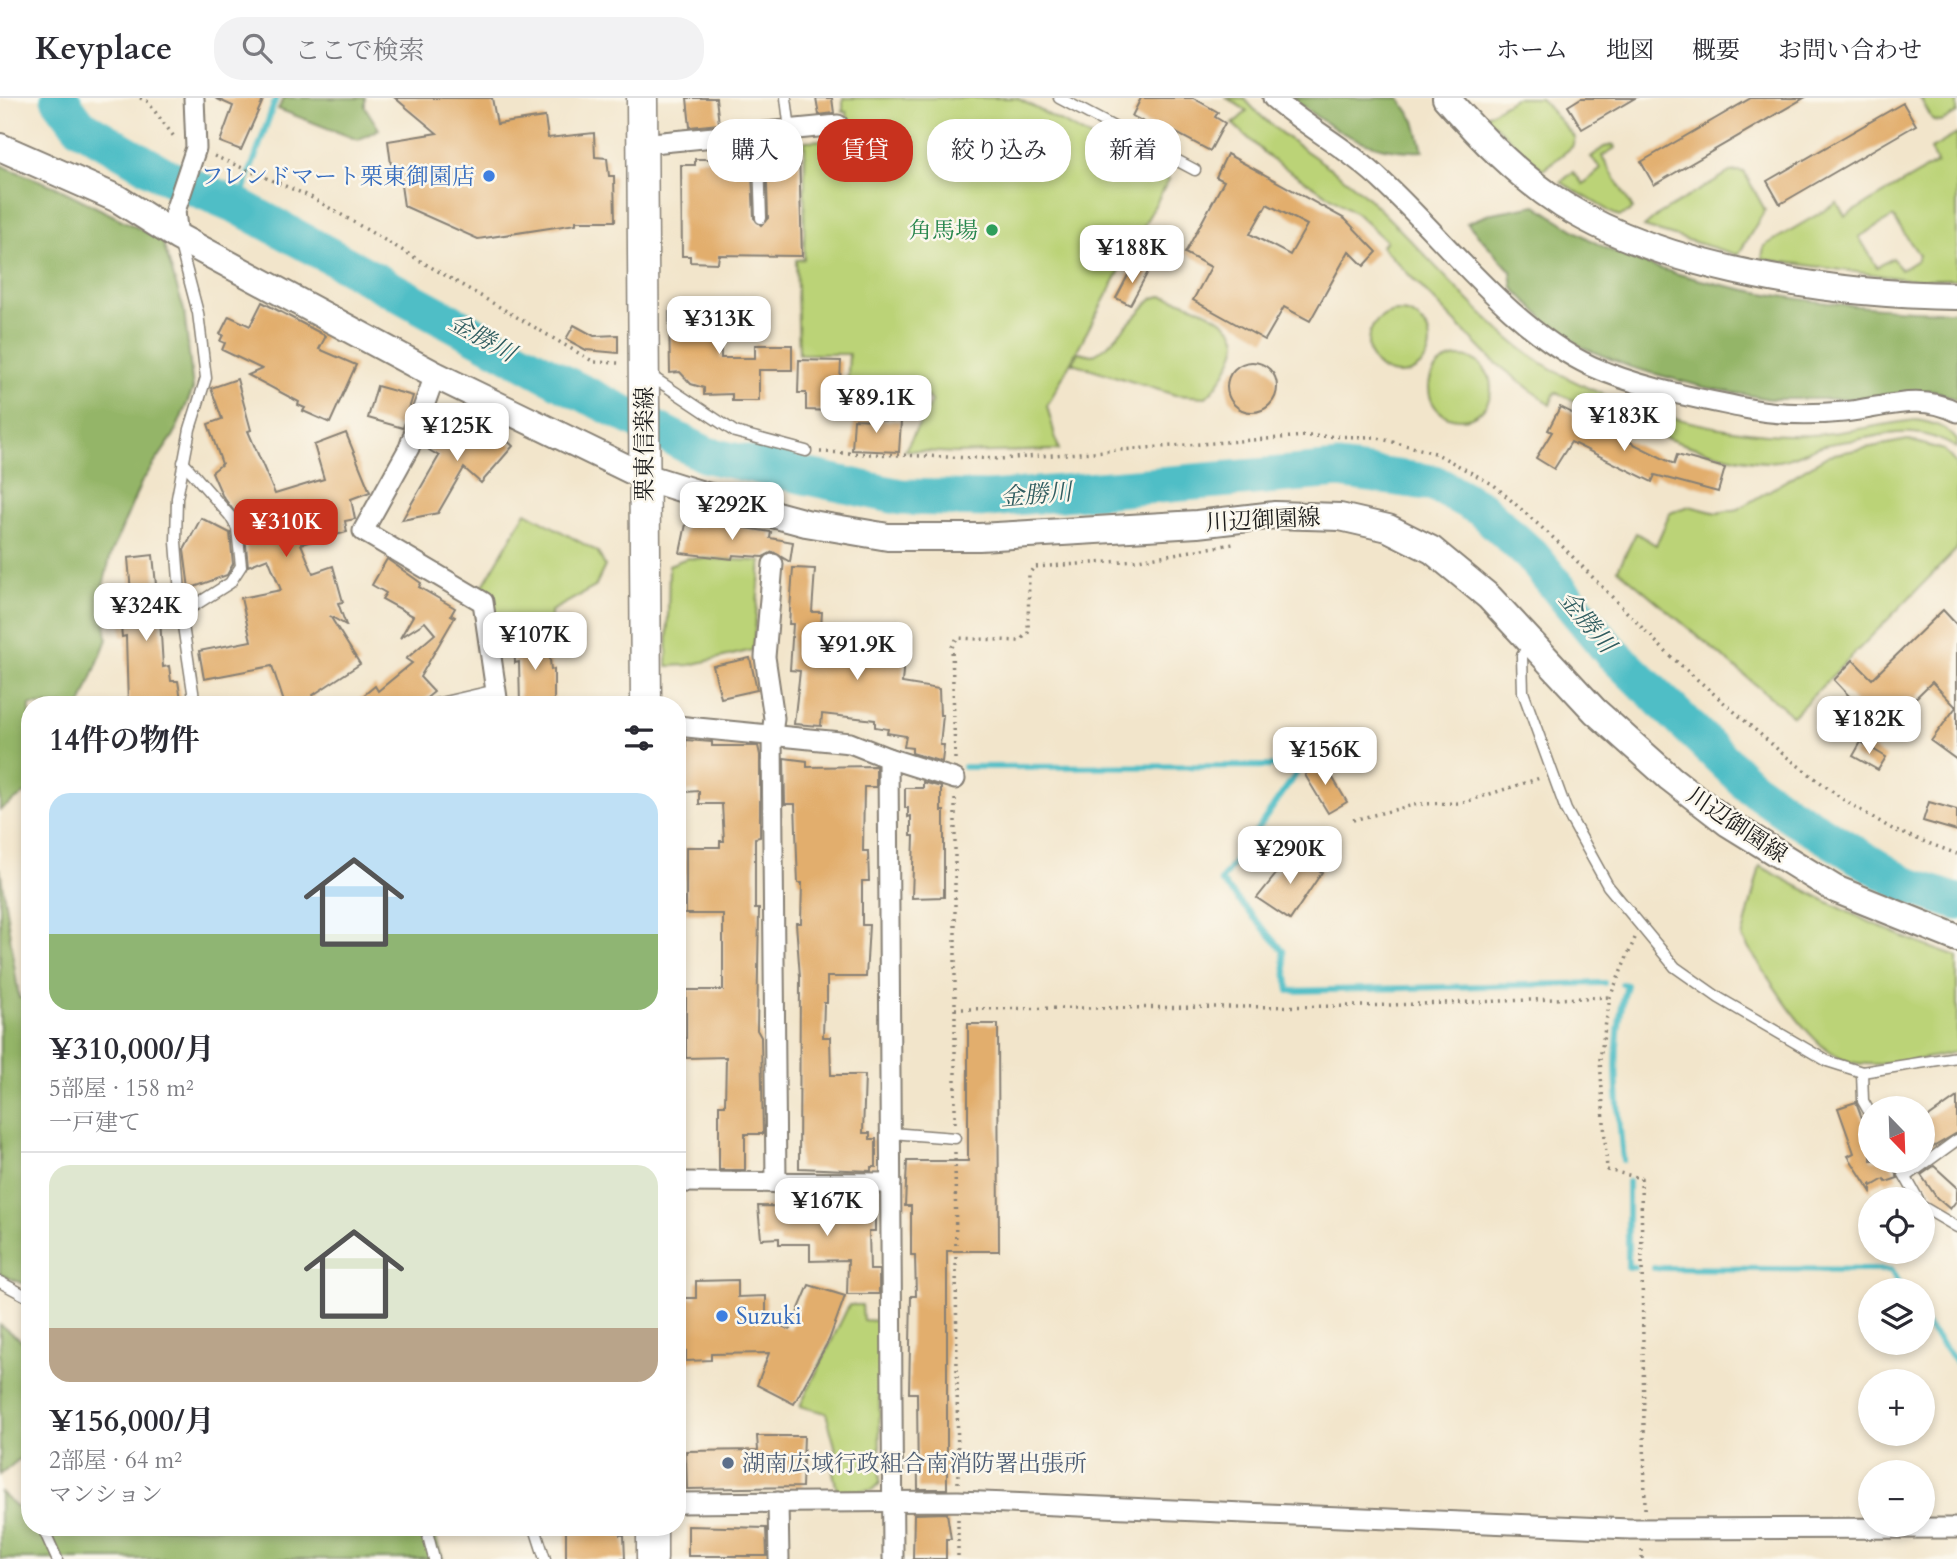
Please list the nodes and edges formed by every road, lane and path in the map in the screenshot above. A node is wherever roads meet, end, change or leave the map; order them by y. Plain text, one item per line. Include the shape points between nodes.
1 (140, 98) edge
2 (194, 98) edge
3 (642, 98) edge
4 (786, 98) edge
5 (1059, 98) edge
6 (1273, 98) edge
7 (1446, 98) edge
8 (788, 119) edge
9 (707, 138) edge
10 (176, 140) dead end
11 (642, 144) junction
12 (0, 147) edge
13 (242, 169) dead end
14 (1195, 170) dead end
15 (760, 182) edge
16 (761, 218) dead end
17 (176, 224) junction
18 (1957, 296) edge
19 (636, 374) junction
20 (435, 375) junction
21 (1957, 412) edge
22 (806, 451) dead end
23 (183, 462) junction
24 (644, 463) junction
25 (1242, 519) junction
26 (773, 564) dead end
27 (181, 614) junction
28 (1531, 643) junction
29 (194, 696) edge
30 (497, 696) edge
31 (646, 696) edge
32 (686, 727) edge
33 (772, 735) junction
34 (888, 758) junction
35 (1552, 773) junction
36 (955, 779) junction
37 (1353, 820) dead end
38 (1643, 929) junction
39 (1957, 938) edge
40 (1610, 997) junction
41 (955, 1009) junction
42 (1957, 1057) edge
43 (1862, 1072) junction
44 (1863, 1096) edge
45 (891, 1133) junction
46 (955, 1138) junction
47 (1957, 1140) edge
48 (1904, 1173) edge
49 (1906, 1177) junction
50 (686, 1182) edge
51 (776, 1183) junction
52 (891, 1183) junction
53 (1911, 1187) edge
54 (1935, 1214) edge
55 (1957, 1227) edge
56 (0, 1282) edge
57 (21, 1293) edge
58 (892, 1500) junction
59 (958, 1501) junction
60 (778, 1502) junction
61 (686, 1503) edge
62 (1957, 1528) edge
63 (1643, 1530) junction
64 (47, 1536) edge
65 (428, 1536) edge
66 (538, 1536) edge
67 (652, 1536) edge
68 (57, 1559) edge
69 (434, 1559) edge
70 (545, 1559) edge
71 (652, 1559) edge
72 (779, 1559) edge
73 (893, 1559) edge
74 (958, 1559) edge
75 (1642, 1559) edge

1 - 10 path
2 - 17 street via 193,159
3 - 11 main road, 栗東信楽線
4 - 8 lane
5 - 14 lane
6 - 21 street via 1381,180 1524,321 1552,344 1590,365 1636,383 1762,411 1811,414 1926,401
7 - 18 main road via 1539,188 1623,237 1686,258 1762,275 1874,293
9 - 11 street
11 - 19 main road, 栗東信楽線
12 - 17 main road, 川辺御園線
13 - 19 path via 309,196 594,362
15 - 16 lane
17 - 20 main road, 川辺御園線
17 - 23 lane via 198,313 206,378
19 - 22 lane via 735,432
19 - 24 main road, 栗東信楽線
20 - 24 main road, 川辺御園線
20 - 30 street via 409,448 363,531 483,602
23 - 27 lane via 176,542
23 - 27 lane via 237,528 241,566 230,583
24 - 25 main road, 川辺御園線 via 806,523 888,537 979,537
24 - 31 main road, 栗東信楽線
25 - 28 main road, 川辺御園線 via 1340,517 1388,528 1432,550 1489,597
25 - 36 path via 1243,541 1228,546 1138,560 1034,567 1028,574 1028,633 1019,641 957,638 952,647
26 - 33 street via 765,657 774,718
27 - 29 lane
28 - 35 lane via 1522,656 1523,692
28 - 39 main road, 川辺御園線 via 1595,711 1728,823 1835,889
32 - 33 street
33 - 34 street via 850,743
33 - 51 street
34 - 36 street
34 - 45 street
35 - 37 path via 1462,803 1418,804
35 - 38 lane via 1566,810 1608,886
36 - 41 path
38 - 40 path via 1632,941
38 - 43 lane via 1675,967 1719,998 1827,1061
40 - 41 path via 1363,1006
40 - 63 path via 1600,1059 1607,1170 1641,1178
41 - 46 path
42 - 43 lane
43 - 44 lane
45 - 46 lane
45 - 52 street
46 - 59 path
47 - 49 lane
48 - 49 lane
49 - 53 lane
50 - 51 street
51 - 52 street
52 - 58 street
54 - 55 lane
56 - 57 lane
58 - 59 street
58 - 60 street
58 - 73 street
59 - 63 street
59 - 74 path
60 - 61 street
60 - 72 street
62 - 63 street
63 - 75 path
64 - 68 lane
65 - 69 lane
66 - 70 lane
67 - 71 main road

